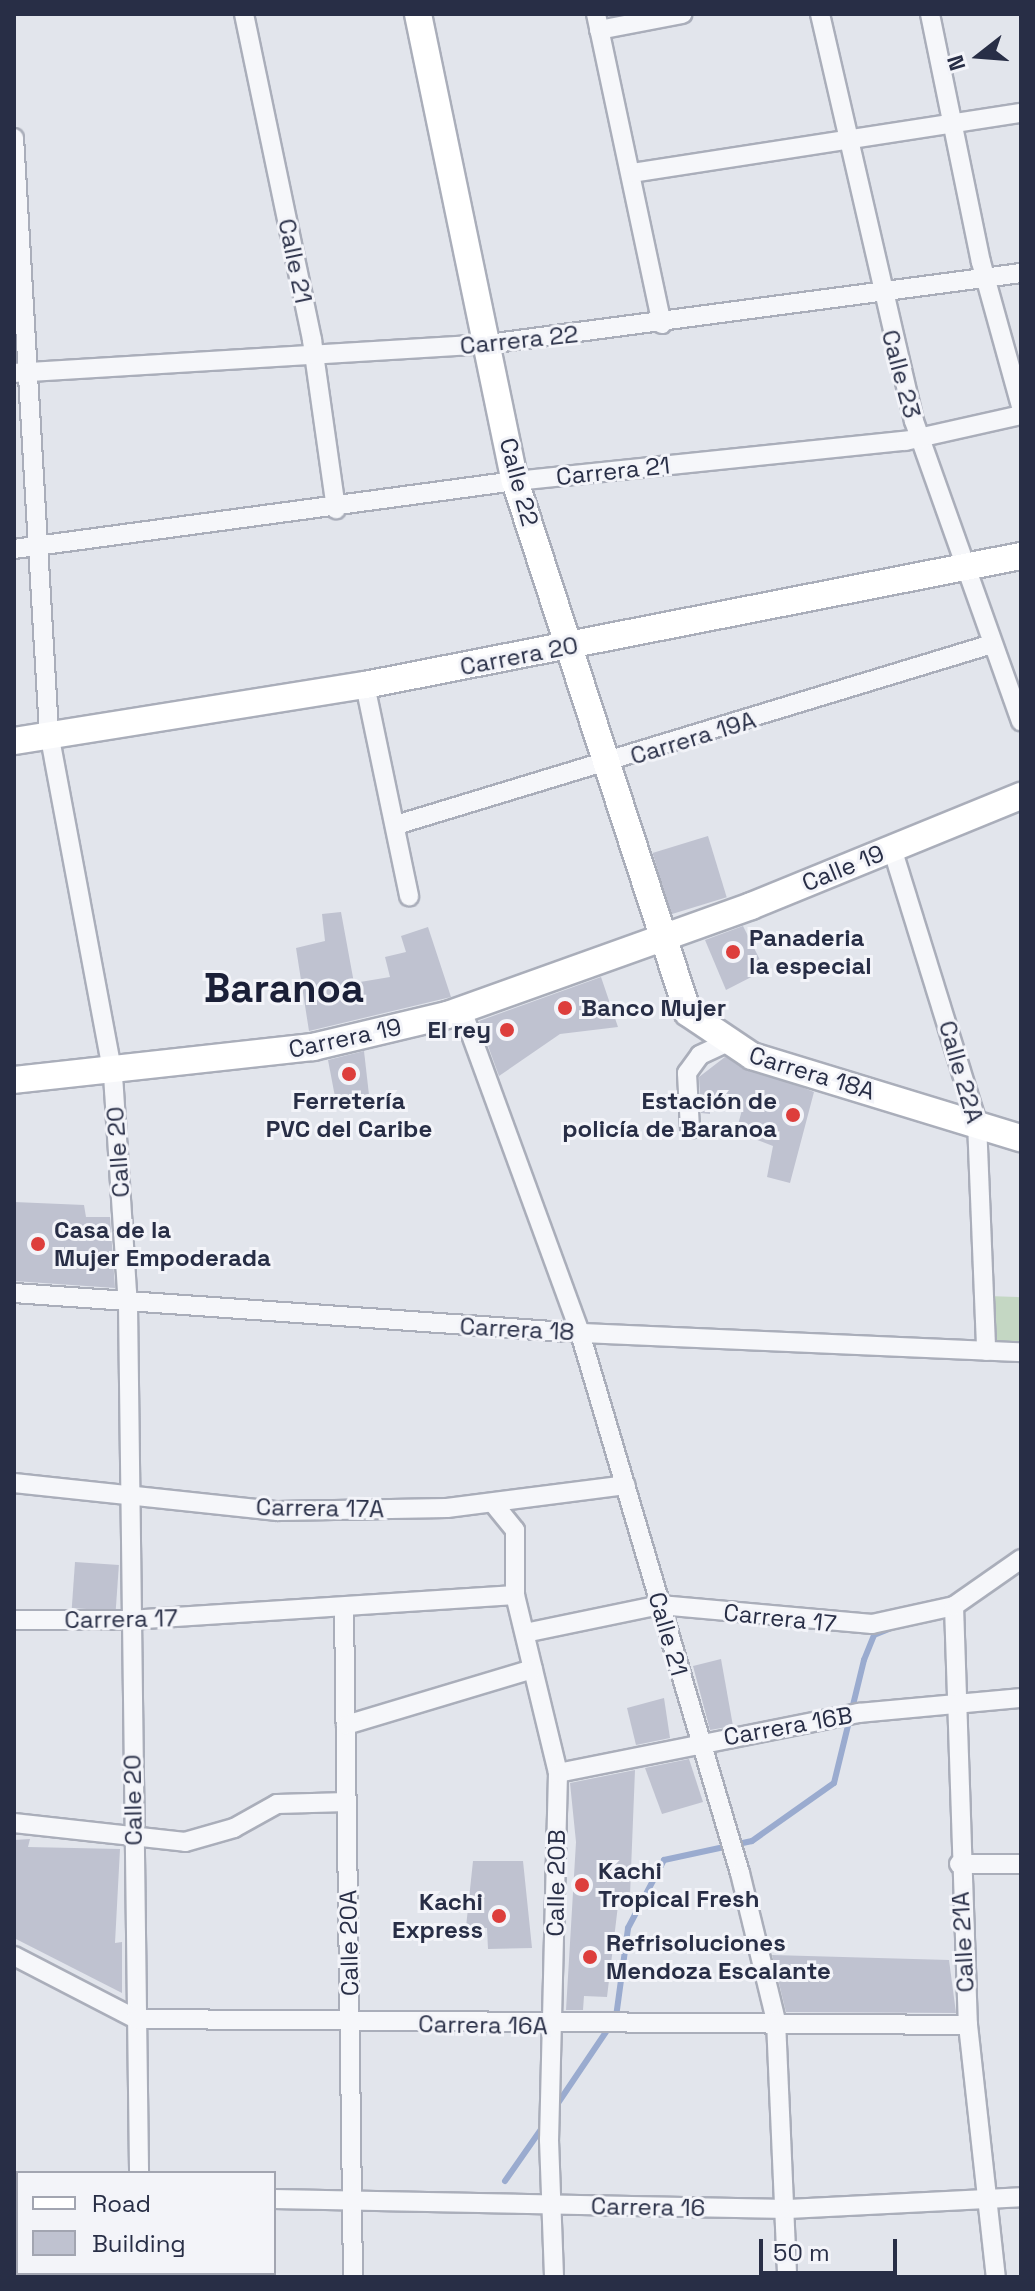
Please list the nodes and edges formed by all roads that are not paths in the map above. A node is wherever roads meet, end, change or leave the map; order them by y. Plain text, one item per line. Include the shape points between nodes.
1 (244, 14) edge
2 (418, 14) edge
3 (682, 14) edge
4 (820, 14) edge
5 (930, 14) edge
6 (598, 22) edge
7 (1021, 113) edge
8 (950, 129) junction
9 (14, 138) edge
10 (847, 143) junction
11 (632, 173) junction
12 (1021, 273) edge
13 (984, 277) junction
14 (879, 294) junction
15 (662, 324) junction
16 (488, 344) junction
17 (314, 355) junction
18 (19, 373) edge
19 (1021, 406) edge
20 (1021, 415) edge
21 (920, 439) junction
22 (515, 481) junction
23 (336, 509) junction
24 (35, 546) junction
25 (14, 549) edge
26 (1021, 556) edge
27 (963, 571) junction
28 (989, 645) junction
29 (571, 646) junction
30 (365, 685) junction
31 (1021, 722) edge
32 (49, 733) junction
33 (14, 741) edge
34 (608, 764) junction
35 (1021, 796) edge
36 (396, 825) junction
37 (892, 848) junction
38 (409, 896) dead end
39 (664, 937) junction
40 (462, 1010) junction
41 (724, 1044) junction
42 (113, 1075) junction
43 (14, 1080) edge
44 (977, 1122) junction
45 (690, 1129) dead end
46 (1021, 1138) edge
47 (14, 1293) edge
48 (128, 1305) junction
49 (580, 1333) junction
50 (986, 1351) junction
51 (1021, 1352) edge
52 (14, 1483) edge
53 (626, 1485) junction
54 (131, 1497) junction
55 (493, 1503) junction
56 (1021, 1559) edge
57 (515, 1595) junction
58 (660, 1605) junction
59 (954, 1606) junction
60 (344, 1609) junction
61 (14, 1620) edge
62 (129, 1620) junction
63 (525, 1633) junction
64 (533, 1669) junction
65 (1021, 1698) edge
66 (952, 1700) junction
67 (346, 1725) junction
68 (699, 1741) junction
69 (558, 1773) junction
70 (347, 1802) junction
71 (14, 1823) edge
72 (134, 1839) junction
73 (959, 1864) junction
74 (1021, 1864) edge
75 (14, 1956) edge
76 (136, 2019) junction
77 (350, 2021) junction
78 (776, 2021) junction
79 (968, 2025) junction
80 (554, 2027) junction
81 (139, 2171) edge
82 (1021, 2197) edge
83 (992, 2198) junction
84 (276, 2199) edge
85 (352, 2201) junction
86 (550, 2206) junction
87 (788, 2209) junction
88 (353, 2277) edge
89 (554, 2277) edge
90 (787, 2277) edge
91 (996, 2277) edge

1 - 17 street, Calle 21
2 - 16 street, Calle 22
3 - 6 street
4 - 10 street, Calle 23
5 - 8 street
6 - 11 street
7 - 8 street
8 - 10 street
8 - 13 street
9 - 18 street, Calle 20
10 - 11 street
10 - 14 street, Calle 23
11 - 15 street
12 - 13 street, Carrera 22
13 - 14 street, Carrera 22
13 - 19 street
14 - 15 street, Carrera 22
14 - 21 street, Calle 23
15 - 16 street, Carrera 22
16 - 17 street, Carrera 22
16 - 22 street, Calle 22
17 - 18 street, Carrera 22
17 - 23 street, Calle 21
18 - 24 street, Calle 20
20 - 21 street, Carrera 21
21 - 22 street, Carrera 21
21 - 27 street, Calle 23
22 - 23 street, Carrera 21
22 - 29 street, Calle 22
23 - 24 street, Carrera 21
24 - 25 street, Carrera 21
24 - 32 street, Calle 20
26 - 27 street, Carrera 20
27 - 28 street, Calle 23
27 - 29 street, Carrera 20
28 - 31 street, Calle 23
28 - 34 street, Carrera 19A
29 - 30 street, Carrera 20
29 - 34 street, Calle 22
30 - 32 street, Carrera 20
30 - 36 street
32 - 33 street, Carrera 20
32 - 42 street, Calle 20
34 - 36 street, Carrera 19A
34 - 39 street, Calle 22
35 - 37 street, Calle 19
36 - 38 street
37 - 39 street, Calle 19
37 - 44 street, Calle 22A
39 - 40 street, Carrera 19
39 - 41 street, Carrera 18A via 688,1013
40 - 42 street, Carrera 19 via 313,1047
40 - 49 street, Calle 21
41 - 44 street, Carrera 18A
41 - 45 street via 700,1055 687,1073
42 - 43 street, Carrera 19
42 - 48 street, Calle 20
44 - 46 street, Carrera 18A
44 - 50 street, Calle 22A
47 - 48 street, Carrera 18
48 - 49 street, Carrera 18
48 - 54 street, Calle 20
49 - 50 street, Carrera 18
49 - 53 street, Calle 21
50 - 51 street, Carrera 18
52 - 54 street, Carrera 17A
53 - 55 street, Carrera 17A
53 - 58 street, Calle 21
54 - 55 street, Carrera 17A via 278,1511
54 - 62 street, Calle 20
55 - 57 street, Calle 20B via 515,1530
56 - 59 street, Carrera 17
57 - 60 street, Carrera 17
57 - 63 street, Calle 20B
58 - 59 street, Carrera 17 via 836,1625
58 - 63 street, Carrera 17
58 - 68 street, Calle 21
59 - 66 street, Calle 21A
60 - 62 street, Carrera 17
60 - 67 street, Calle 20A
61 - 62 street, Carrera 17
62 - 72 street, Calle 20
63 - 64 street, Calle 20B
64 - 67 street
64 - 69 street, Calle 20B
65 - 66 street, Carrera 16B
66 - 68 street, Carrera 16B
66 - 73 street, Calle 21A
67 - 70 street, Calle 20A
68 - 69 street, Carrera 16B
68 - 78 street, Calle 21
69 - 80 street, Calle 20B
70 - 72 street via 277,1804 234,1828 185,1842
70 - 77 street, Calle 20A
71 - 72 street
72 - 76 street, Calle 20
73 - 74 street
73 - 79 street, Calle 21A
75 - 76 street, Carrera 16A
76 - 77 street, Carrera 16A
76 - 81 street, Calle 20
77 - 80 street, Carrera 16A
77 - 85 street, Calle 20A
78 - 79 street, Carrera 16A
78 - 80 street, Carrera 16A
78 - 87 street, Calle 21
79 - 83 street, Calle 21A
80 - 86 street, Calle 20B
82 - 83 street, Carrera 16
83 - 87 street, Carrera 16
83 - 91 street, Calle 21A
84 - 85 street, Carrera 16
85 - 86 street, Carrera 16
85 - 88 street, Calle 20A
86 - 87 street, Carrera 16
86 - 89 street, Calle 20B
87 - 90 street, Calle 21

